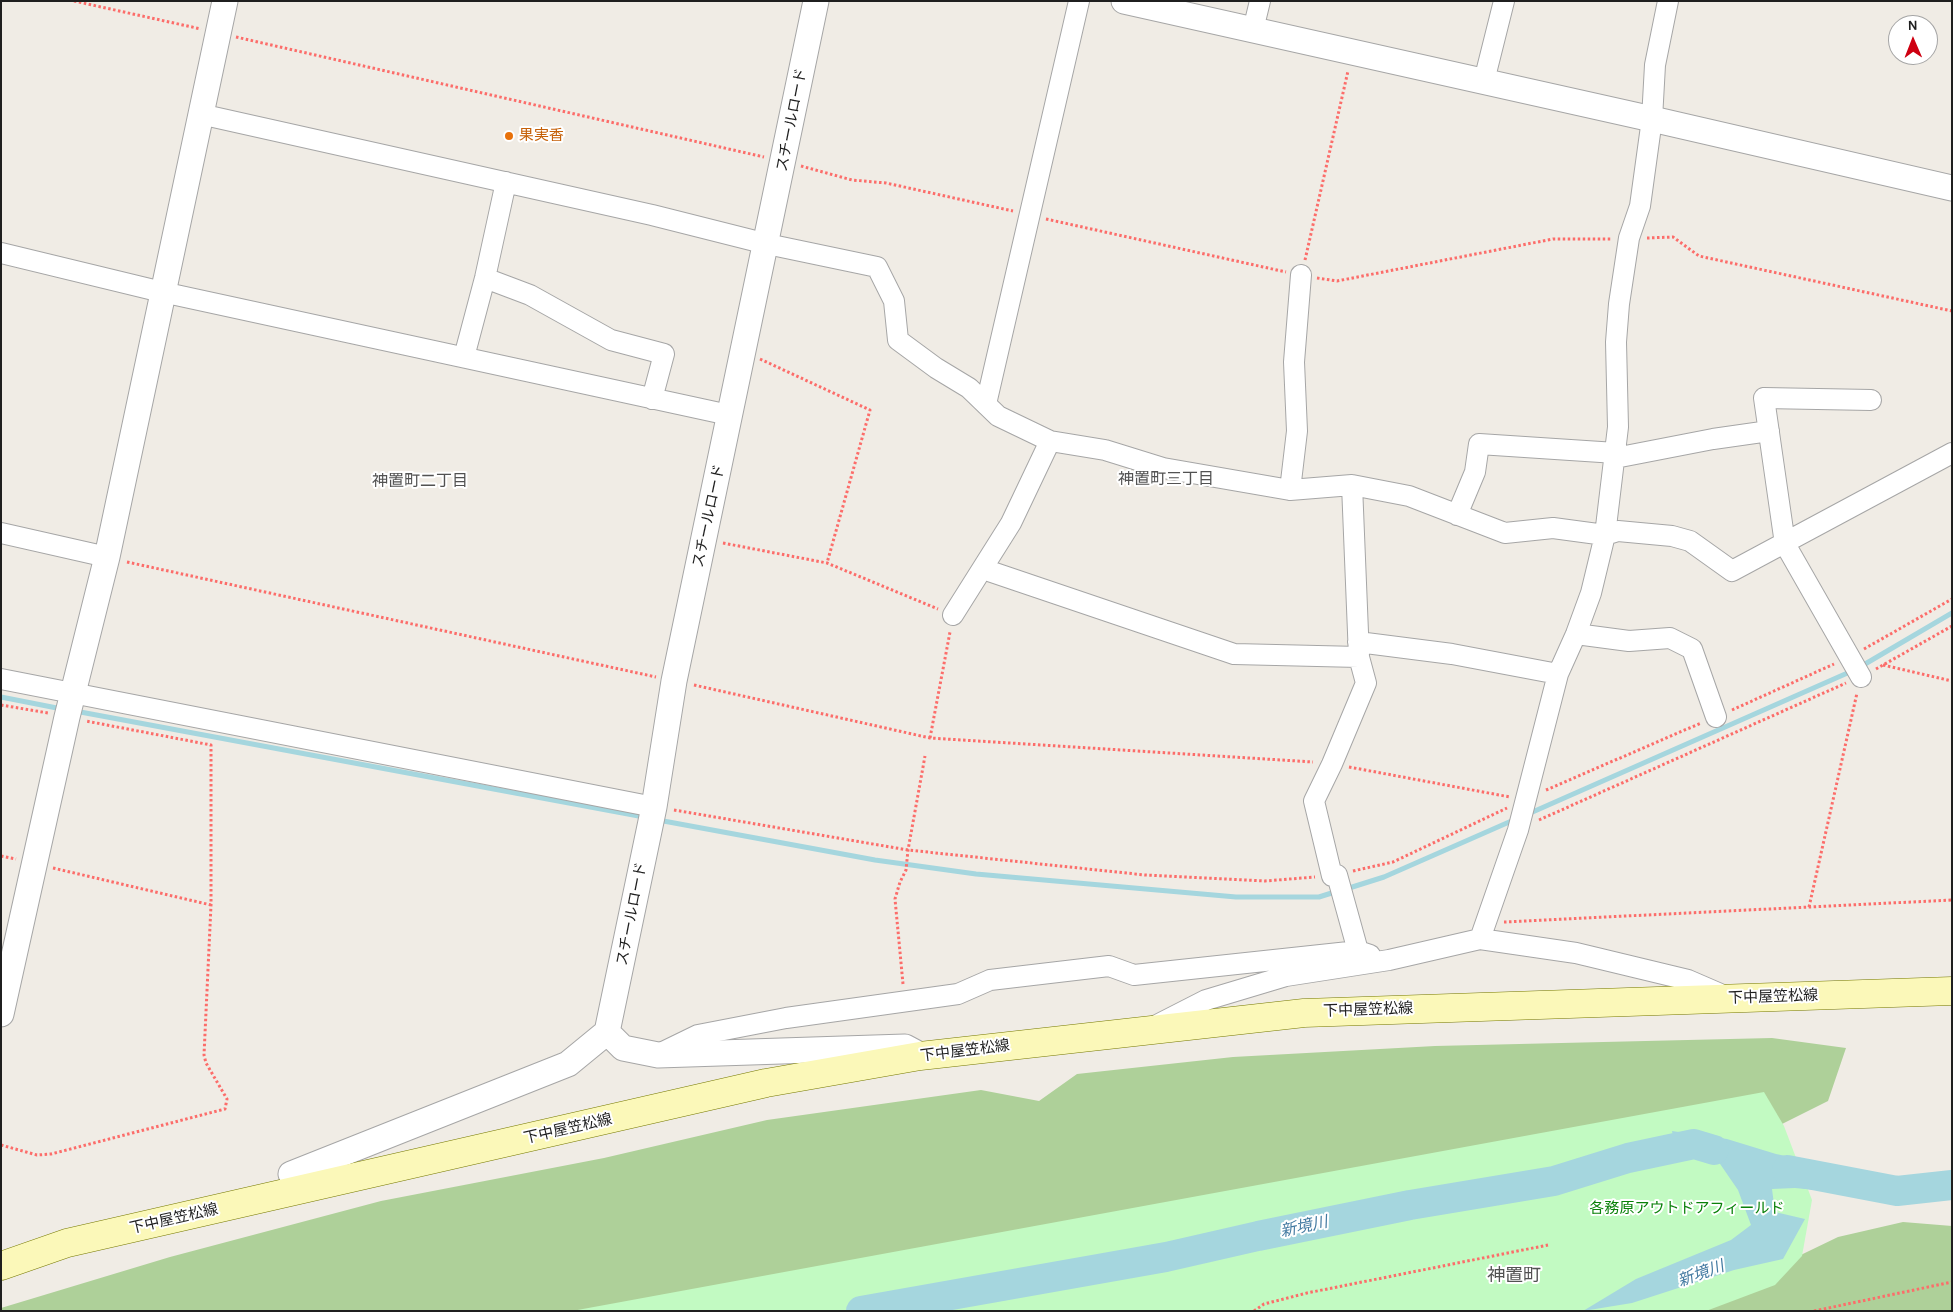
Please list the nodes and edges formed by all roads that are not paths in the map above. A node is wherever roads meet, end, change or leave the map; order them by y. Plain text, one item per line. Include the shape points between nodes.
1 (224, 1) edge
2 (816, 1) edge
3 (1079, 1) edge
4 (1124, 1) edge
5 (1260, 1) edge
6 (1504, 1) edge
7 (1668, 1) edge
8 (1253, 30) junction
9 (1484, 81) junction
10 (200, 114) junction
11 (1652, 119) junction
12 (506, 182) junction
13 (1952, 188) edge
14 (767, 244) junction
15 (1, 254) edge
16 (1301, 275) road end
17 (485, 278) junction
18 (162, 292) junction
19 (464, 357) junction
20 (652, 399) junction
21 (1871, 400) dead end
22 (986, 404) junction
23 (729, 415) junction
24 (1769, 431) junction
25 (1050, 441) junction
26 (1952, 453) edge
27 (1616, 456) junction
28 (1352, 485) junction
29 (1290, 490) junction
30 (1457, 515) junction
31 (1, 533) edge
32 (1605, 535) junction
33 (1785, 544) junction
34 (107, 557) junction
35 (983, 569) junction
36 (953, 615) road end
37 (1576, 634) junction
38 (1358, 649) junction
39 (1858, 671) road end
40 (1558, 674) junction
41 (1, 679) edge
42 (73, 693) junction
43 (1716, 717) dead end
44 (652, 817) junction
45 (1483, 931) junction
46 (1358, 951) junction
47 (1389, 960) junction
48 (1952, 991) edge
49 (1729, 998) junction
50 (1, 1014) edge
51 (1148, 1029) junction
52 (607, 1032) junction
53 (658, 1055) junction
54 (920, 1056) junction
55 (286, 1184) junction
56 (1, 1266) edge

1 - 10 street
2 - 14 street, スチールロード
3 - 22 street
4 - 8 street
5 - 8 street
6 - 9 street
7 - 11 street via 1655,65
8 - 9 street
9 - 11 street
10 - 12 street
10 - 18 street
11 - 13 street
11 - 27 street via 1640,206 1630,238 1618,314
12 - 14 street
12 - 17 street
14 - 22 street via 877,267 894,301 898,340 969,388
14 - 23 street, スチールロード
15 - 18 street
16 - 29 street via 1294,362 1297,431
17 - 19 street
17 - 20 street via 530,295 611,340 664,354
18 - 19 street
18 - 34 street
19 - 20 street
20 - 23 street
21 - 24 street via 1764,398
22 - 25 street via 998,416
23 - 44 street, スチールロード via 674,681
24 - 27 street
24 - 33 street
25 - 29 street via 1106,450 1163,468
25 - 35 street via 1011,524
26 - 33 street
27 - 30 street via 1479,444 1475,472
27 - 32 street
28 - 29 street
28 - 30 street via 1409,496
28 - 38 street
30 - 32 street via 1505,533 1553,528
31 - 34 street
32 - 33 street via 1618,531 1690,541 1732,571
32 - 37 street via 1591,593
33 - 39 street
34 - 42 street
35 - 36 street
35 - 38 street via 1234,654
37 - 40 street
37 - 43 street via 1629,641 1670,638 1692,648
38 - 40 street via 1452,654
38 - 46 street via 1366,683 1314,801
40 - 45 street via 1520,816
41 - 42 street
42 - 44 street
42 - 50 street
44 - 52 street, スチールロード
45 - 47 street
45 - 49 street via 1688,980
46 - 47 street
46 - 53 street via 1134,975 1109,966 990,980 958,994 786,1018 698,1035
47 - 51 street via 1286,976 1206,1000
48 - 49 main road, 下中屋笠松線
49 - 51 main road, 下中屋笠松線 via 1304,1012
51 - 54 main road, 下中屋笠松線
52 - 53 street via 623,1048
52 - 55 street via 568,1064
53 - 54 street via 905,1047
54 - 55 main road, 下中屋笠松線 via 766,1083
55 - 56 main road, 下中屋笠松線 via 216,1209 67,1243

